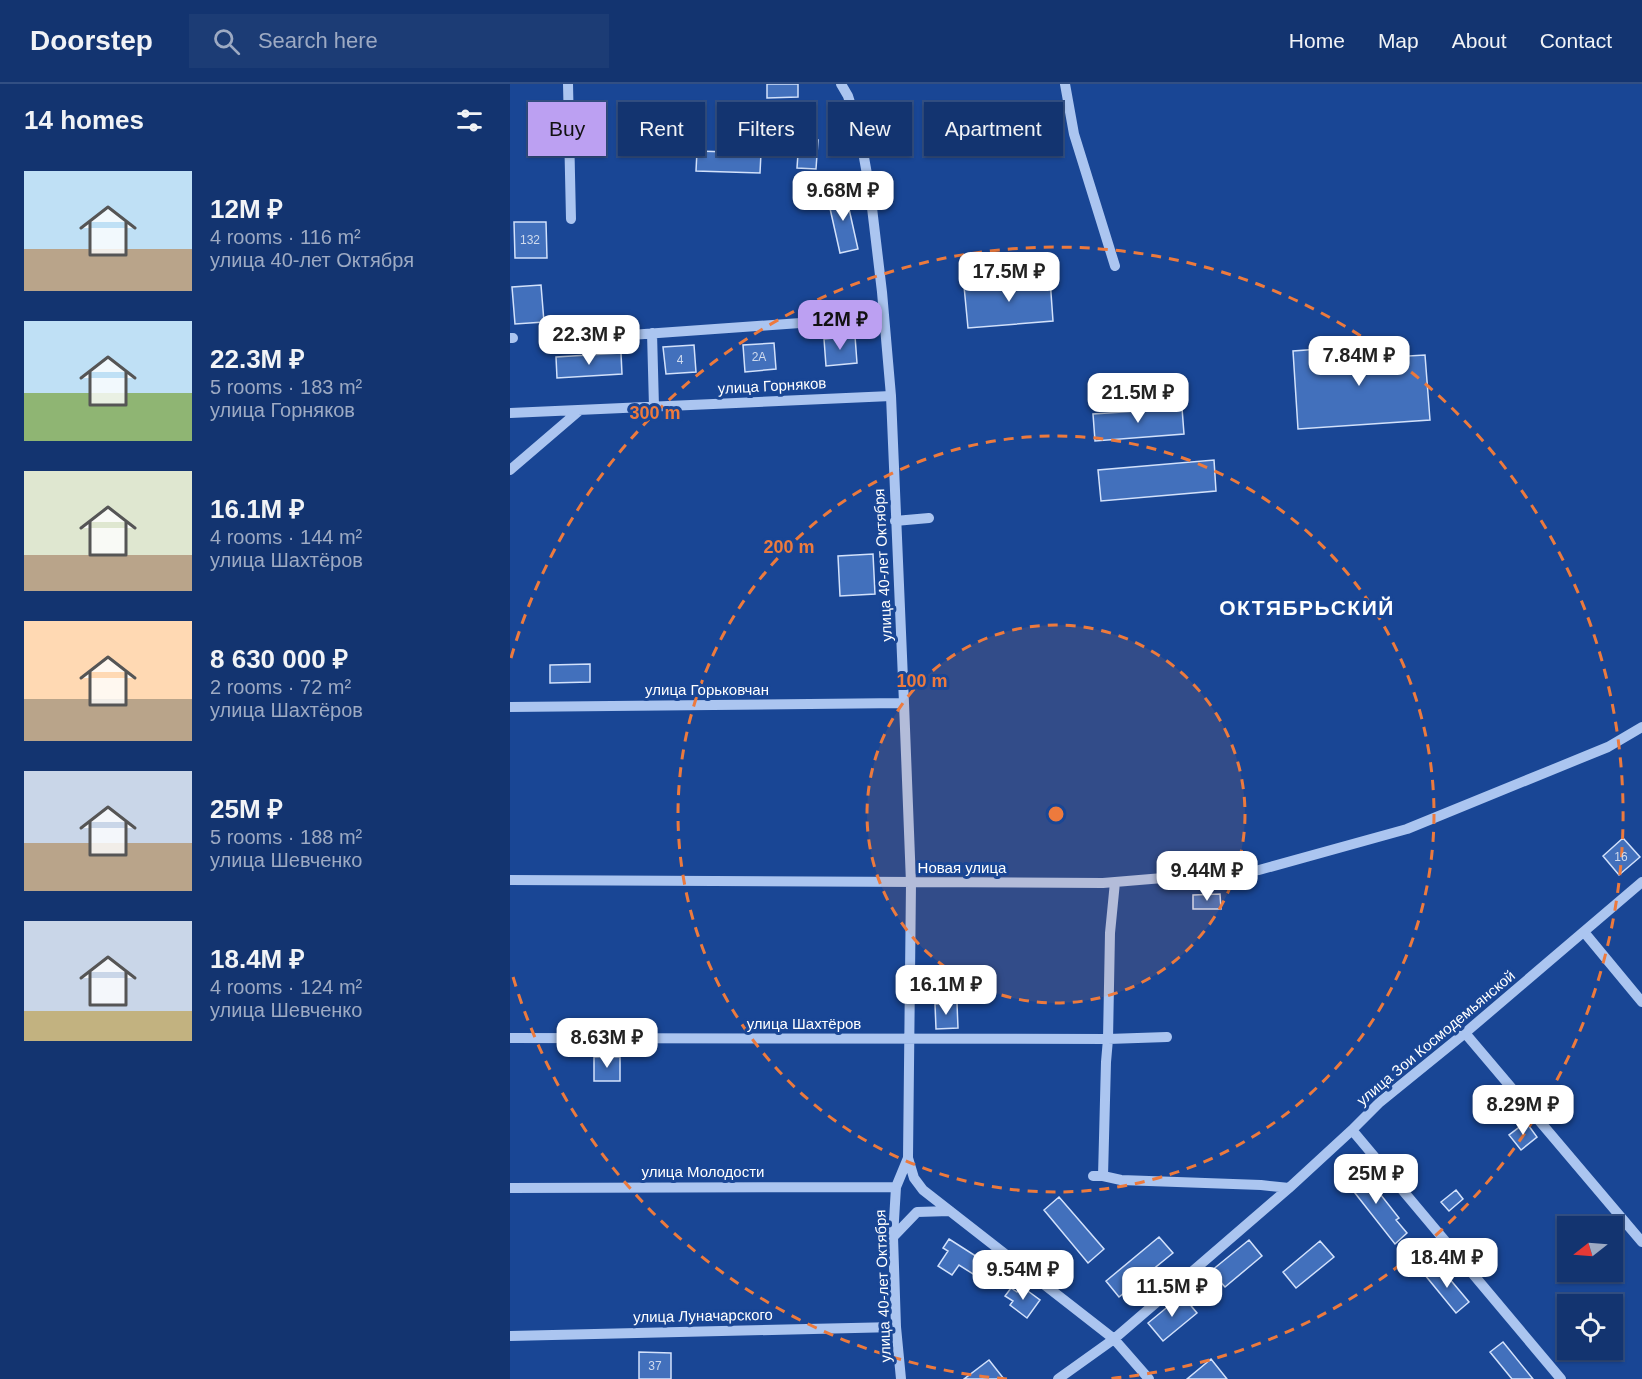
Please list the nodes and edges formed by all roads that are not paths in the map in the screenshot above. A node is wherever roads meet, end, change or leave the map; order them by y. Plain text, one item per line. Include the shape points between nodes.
1 (568, 84) edge
2 (842, 84) edge
3 (1065, 84) edge
4 (571, 219) dead end
5 (1114, 266) dead end
6 (884, 317) junction
7 (652, 333) junction
8 (574, 339) dead end
9 (891, 396) junction
10 (654, 407) junction
11 (580, 410) junction
12 (510, 413) edge
13 (510, 470) edge
14 (929, 518) dead end
15 (896, 521) junction
16 (904, 703) junction
17 (510, 707) edge
18 (1642, 727) edge
19 (510, 880) edge
20 (1115, 882) junction
21 (1642, 882) edge
22 (910, 883) junction
23 (1584, 932) junction
24 (1642, 1002) edge
25 (1465, 1033) junction
26 (1167, 1037) dead end
27 (510, 1038) edge
28 (908, 1039) junction
29 (1103, 1039) junction
30 (1352, 1130) junction
31 (908, 1158) junction
32 (896, 1187) junction
33 (510, 1188) edge
34 (1290, 1188) junction
35 (950, 1211) junction
36 (893, 1237) junction
37 (1642, 1242) edge
38 (896, 1327) junction
39 (510, 1336) edge
40 (1114, 1339) junction
41 (902, 1379) edge
42 (1058, 1379) edge
43 (1149, 1379) edge
44 (1561, 1379) edge

1 - 4 street
2 - 6 street, улица 40-лет Октября via 860,135
3 - 5 street via 1074,134
6 - 7 street
6 - 9 street, улица 40-лет Октября
7 - 8 street
7 - 10 street
9 - 10 street, улица Горняков
9 - 15 street, улица 40-лет Октября
10 - 11 street, улица Горняков
11 - 12 street, улица Горняков
11 - 13 street
14 - 15 street
15 - 16 street, улица 40-лет Октября
16 - 17 street, улица Горьковчан
16 - 22 street, улица 40-лет Октября
18 - 20 street, Новая улица via 1608,747 1407,829 1259,870
19 - 22 street, Новая улица
20 - 22 street, Новая улица
20 - 29 street
21 - 23 street, улица Зои Космодемьянской
22 - 28 street, улица 40-лет Октября
23 - 24 street
23 - 25 street, улица Зои Космодемьянской
25 - 30 street, улица Зои Космодемьянской via 1380,1102
25 - 37 street
26 - 29 street, улица Шахтёров
27 - 28 street, улица Шахтёров
28 - 29 street, улица Шахтёров
28 - 31 street, улица 40-лет Октября
29 - 34 street via 1106,1062 1098,1176
30 - 34 street, улица Зои Космодемьянской
30 - 44 street
31 - 32 street, улица 40-лет Октября
31 - 35 street, улица 40-лет Октября via 924,1190
32 - 33 street, улица Молодости
32 - 36 street, улица 40-лет Октября
34 - 40 street, улица Зои Космодемьянской
35 - 36 street via 917,1212
35 - 40 street, улица 40-лет Октября
36 - 38 street, улица 40-лет Октября
38 - 39 street, улица Луначарского
38 - 41 street, улица 40-лет Октября
40 - 42 street, улица Зои Космодемьянской
40 - 43 street, улица 40-лет Октября

